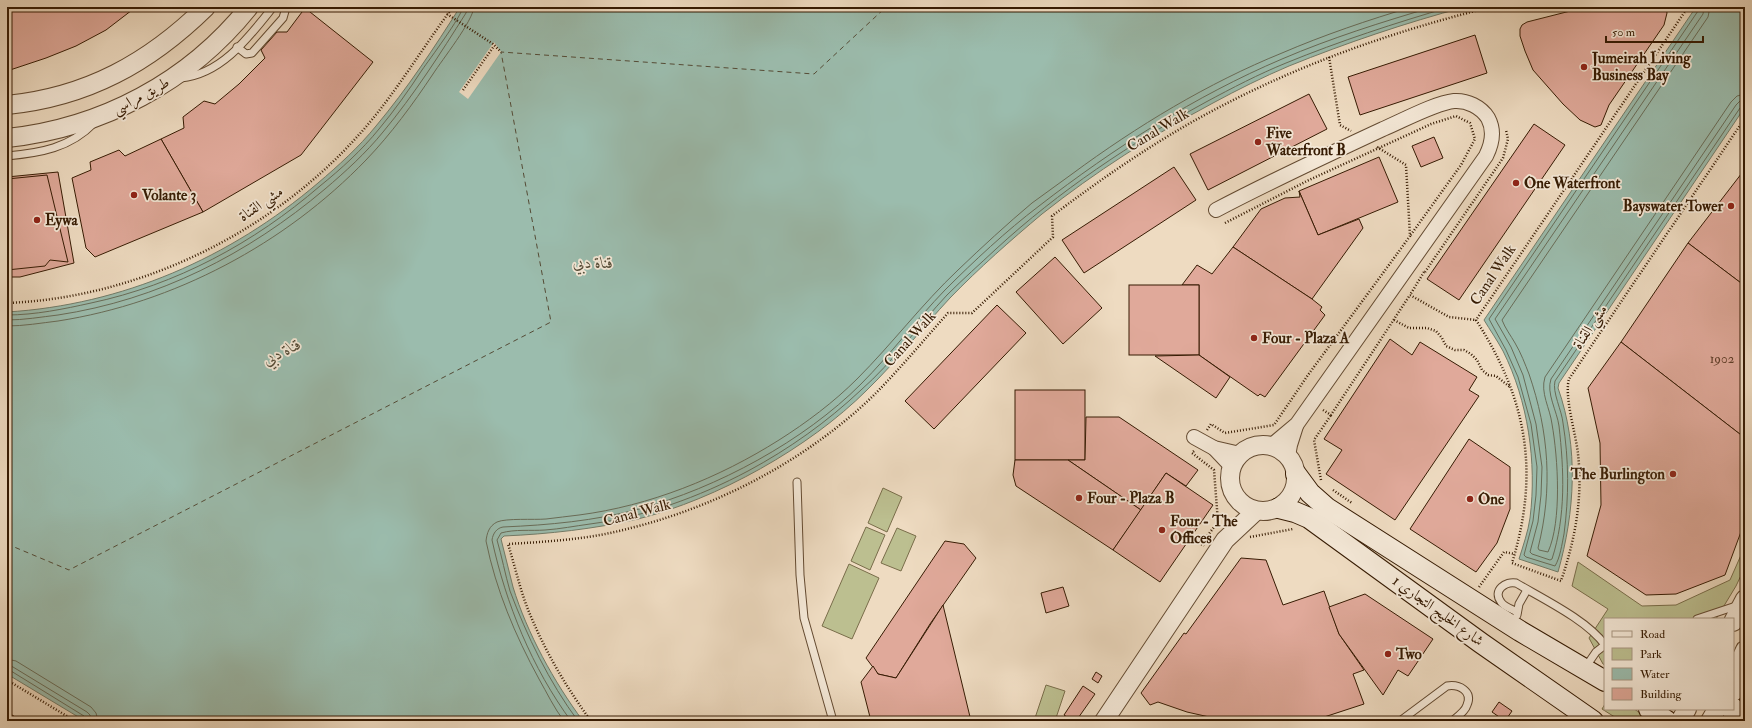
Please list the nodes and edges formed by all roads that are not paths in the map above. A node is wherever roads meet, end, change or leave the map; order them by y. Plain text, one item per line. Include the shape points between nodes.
1 (206, 7) edge
2 (249, 7) edge
3 (273, 7) edge
4 (283, 7) edge
5 (237, 47) junction
6 (173, 79) junction
7 (7, 105) edge
8 (100, 116) junction
9 (7, 138) edge
10 (7, 156) edge
11 (1216, 210) dead end
12 (1297, 424) junction
13 (1194, 437) dead end
14 (1271, 446) junction
15 (1236, 460) junction
16 (1292, 465) junction
17 (797, 482) dead end
18 (1238, 500) junction
19 (1279, 508) junction
20 (1256, 511) junction
21 (1225, 540) junction
22 (1527, 590) junction
23 (1744, 601) edge
24 (1517, 612) junction
25 (1700, 618) edge
26 (1734, 620) edge
27 (1520, 631) junction
28 (1604, 644) edge
29 (1604, 646) edge
30 (1739, 664) edge
31 (1584, 669) junction
32 (1604, 680) edge
33 (1734, 686) edge
34 (1567, 703) junction
35 (1650, 710) edge
36 (1686, 710) edge
37 (1716, 710) edge
38 (1733, 710) edge
39 (833, 721) edge
40 (1104, 721) edge
41 (1400, 721) edge
42 (1452, 721) edge
43 (1579, 721) edge
44 (1594, 721) edge
45 (1667, 721) edge
46 (1680, 721) edge
47 (1710, 721) edge
48 (1735, 721) edge

1 - 7 street, طريق مراسي via 154,52 112,76 66,94
2 - 6 street, طريق مراسي via 215,44
3 - 5 lane
4 - 5 lane via 283,18 252,53 246,54
5 - 6 lane via 208,71
6 - 8 street, طريق مراسي via 150,93
8 - 9 street, طريق مراسي via 51,131
8 - 10 lane via 82,134 61,146 49,151
11 - 12 street via 1300,168 1359,133 1453,101 1476,106 1491,125 1492,141 1486,156
12 - 14 street
12 - 16 street via 1293,434
13 - 15 street
14 - 15 street via 1255,446
14 - 16 street via 1278,449
15 - 18 street via 1230,483
16 - 19 street via 1297,482 1291,497
16 - 27 main road, شارع الخليج التجاري 1 via 1310,493 1326,508
17 - 39 lane via 804,618
18 - 20 street
18 - 21 street
19 - 20 street via 1264,512
19 - 34 main road, شارع الخليج التجاري 1 via 1309,518
20 - 21 street
21 - 40 street
22 - 24 lane via 1518,604
22 - 24 lane via 1510,582 1505,583 1498,592 1501,603
22 - 28 lane via 1587,626
23 - 25 lane
23 - 26 street
24 - 27 lane
27 - 31 main road, شارع الخليج التجاري 1
29 - 31 lane via 1596,652
30 - 33 main road
31 - 32 main road, شارع الخليج التجاري 1
34 - 43 main road
34 - 44 main road, شارع الخليج التجاري 1
35 - 45 main road
36 - 46 street
37 - 47 street
38 - 48 main road
41 - 42 lane via 1447,686 1454,685 1466,692 1468,699 1463,712

